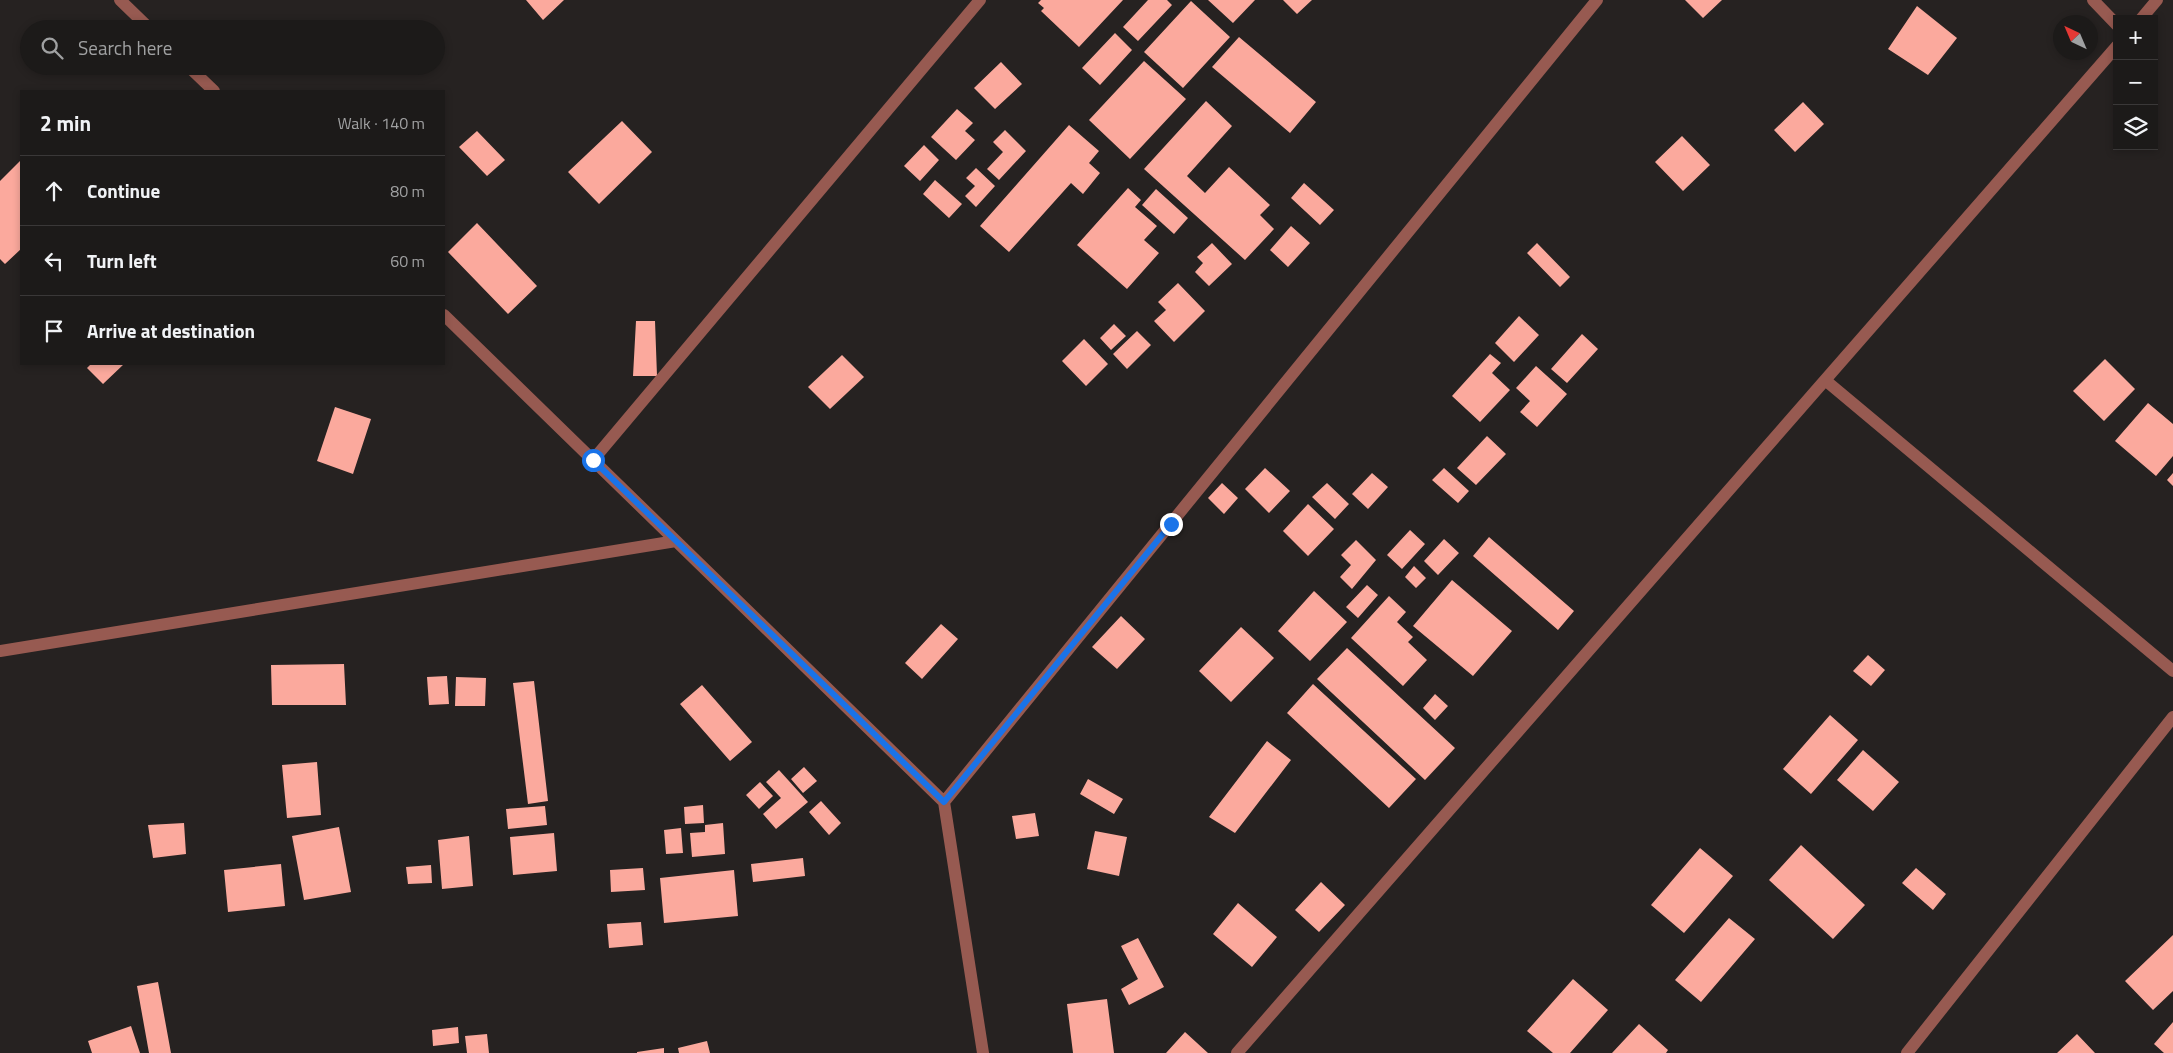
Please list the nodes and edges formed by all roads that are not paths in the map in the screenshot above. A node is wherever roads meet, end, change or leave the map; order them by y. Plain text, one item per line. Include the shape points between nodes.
1 (120, 0) edge
2 (980, 0) edge
3 (1598, 0) edge
4 (2093, 0) edge
5 (2157, 0) edge
6 (2144, 15) edge
7 (141, 20) edge
8 (2113, 21) edge
9 (2113, 51) edge
10 (197, 75) edge
11 (213, 90) edge
12 (445, 316) edge
13 (1825, 380) junction
14 (593, 460) junction
15 (676, 541) junction
16 (0, 651) edge
17 (2173, 671) edge
18 (2173, 717) edge
19 (944, 802) junction
20 (983, 1053) edge
21 (1237, 1053) edge
22 (1907, 1053) edge

1 - 7 street
2 - 14 street
3 - 19 street
4 - 8 street
5 - 6 street
9 - 13 street
10 - 11 street
12 - 14 street
13 - 17 street
13 - 21 street
14 - 15 street
15 - 16 street
15 - 19 street
18 - 22 street
19 - 20 street

